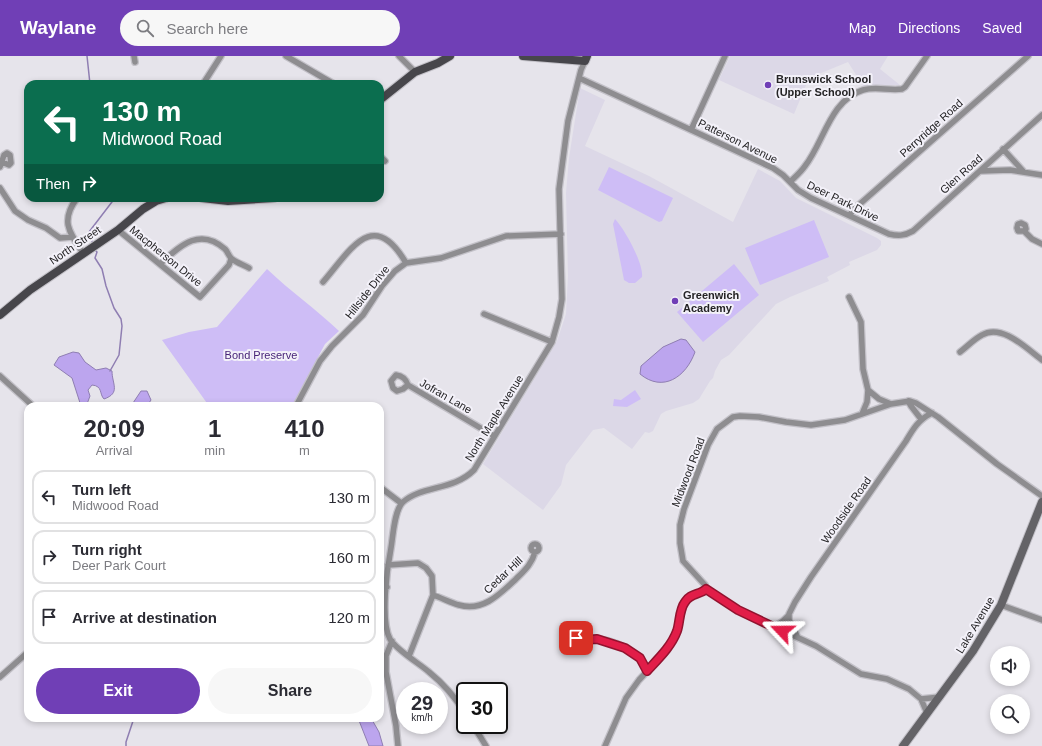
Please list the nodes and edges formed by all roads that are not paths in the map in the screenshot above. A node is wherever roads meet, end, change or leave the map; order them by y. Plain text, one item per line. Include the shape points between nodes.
1 (221, 56) edge
2 (286, 56) edge
3 (399, 56) edge
4 (450, 56) edge
5 (523, 56) edge
6 (725, 56) edge
7 (927, 56) edge
8 (1028, 56) edge
9 (568, 57) edge
10 (586, 58) edge
11 (415, 72) junction
12 (579, 78) junction
13 (206, 80) edge
14 (327, 80) edge
15 (384, 97) edge
16 (1042, 115) edge
17 (691, 130) junction
18 (1003, 149) junction
19 (981, 171) junction
20 (1023, 171) junction
21 (1042, 175) edge
22 (790, 182) junction
23 (0, 188) edge
24 (74, 202) edge
25 (154, 202) edge
26 (850, 215) junction
27 (118, 230) junction
28 (1024, 231) dead end
29 (561, 234) junction
30 (889, 234) joint
31 (72, 237) junction
32 (1042, 244) edge
33 (83, 253) junction
34 (231, 259) junction
35 (406, 263) junction
36 (160, 264) junction
37 (249, 268) dead end
38 (324, 282) dead end
39 (849, 297) dead end
40 (484, 314) dead end
41 (0, 315) edge
42 (552, 342) junction
43 (960, 352) dead end
44 (1042, 360) edge
45 (0, 376) edge
46 (408, 385) dead end
47 (868, 390) junction
48 (908, 401) junction
49 (29, 402) edge
50 (298, 402) edge
51 (891, 404) junction
52 (932, 413) junction
53 (862, 414) junction
54 (921, 419) junction
55 (494, 436) junction
56 (384, 490) edge
57 (1042, 496) edge
58 (1042, 502) edge
59 (401, 503) junction
60 (535, 552) dead end
61 (388, 565) junction
62 (384, 587) edge
63 (387, 587) junction
64 (706, 589) junction
65 (434, 595) junction
66 (1001, 605) junction
67 (789, 614) junction
68 (1042, 620) edge
69 (774, 627) junction
70 (797, 636) junction
71 (584, 640) dead end
72 (392, 642) junction
73 (24, 656) edge
74 (410, 656) junction
75 (647, 671) junction
76 (0, 677) edge
77 (940, 697) junction
78 (921, 699) junction
79 (456, 700) edge
80 (927, 713) junction
81 (479, 734) edge
82 (398, 746) edge
83 (486, 746) edge
84 (605, 746) edge
85 (903, 746) edge

1 - 13 street
2 - 14 street
3 - 11 street
4 - 11 main road
5 - 9 main road
6 - 17 street
7 - 22 street via 902,89 870,88 850,95 839,106 805,167
8 - 26 street, Perryridge Road
9 - 10 main road
10 - 12 street, North Maple Avenue
11 - 15 main road
12 - 17 street, Patterson Avenue
12 - 29 street, North Maple Avenue via 568,121 559,189
16 - 18 street, Glen Road
17 - 22 street, Patterson Avenue via 772,168
18 - 19 street, Glen Road
18 - 20 street
19 - 20 street
19 - 30 street, Glen Road via 912,231 900,236
20 - 21 street
22 - 26 street, Deer Park Drive via 806,196
23 - 31 street via 10,206 20,214 60,238
24 - 31 street via 68,222
25 - 27 main road, North Street
26 - 30 street, Deer Park Drive
27 - 33 main road, North Street
27 - 36 street, Macpherson Drive
28 - 32 street
29 - 35 street, Hillside Drive via 506,236 441,258
29 - 42 street, North Maple Avenue via 562,299
31 - 33 street
33 - 41 main road, North Street via 30,290
34 - 36 street via 226,250 215,242 191,240
34 - 36 street, Macpherson Drive via 229,265 200,297
34 - 37 street
35 - 38 street via 400,252 386,239 375,235 366,236
35 - 50 street, Hillside Drive via 395,271 363,316 320,361
39 - 47 street via 861,322 863,369
40 - 42 street
42 - 55 street, North Maple Avenue
43 - 44 street via 982,335 997,331 1006,334
45 - 49 street
46 - 55 street, Jofran Lane
47 - 51 street
47 - 53 street
48 - 51 street, Midwood Road
48 - 52 street
48 - 54 street
51 - 53 street, Midwood Road
52 - 54 street, Woodside Road
52 - 57 street via 996,464
53 - 64 street, Midwood Road via 845,420 811,425 740,416 727,421 717,429 708,445 684,509 680,530 683,561
54 - 67 street, Woodside Road via 810,577
55 - 59 street, North Maple Avenue via 467,477 412,496
56 - 59 street
58 - 66 main road, Lake Avenue
59 - 61 street via 397,512
60 - 65 street, Cedar Hill via 529,566 503,592 487,603 460,606
61 - 63 street
61 - 65 street via 418,563 426,568 432,576
62 - 63 street
63 - 72 street via 386,626
64 - 69 street, Midwood Road via 738,610
64 - 75 street via 685,601 676,633 668,649
65 - 74 street
66 - 68 street
66 - 77 main road, Lake Avenue via 973,651
67 - 69 street, Woodside Road
67 - 70 street via 789,620
69 - 70 street, Midwood Road
70 - 78 street, Midwood Road via 861,674 887,679 908,689
71 - 75 street via 597,639 625,648 640,658
72 - 74 street
72 - 82 street via 386,656 386,672
73 - 76 street
74 - 79 street via 450,691
75 - 84 street via 622,705
77 - 78 street
77 - 80 main road, Lake Avenue
78 - 80 street
80 - 85 main road, Lake Avenue
81 - 83 street

